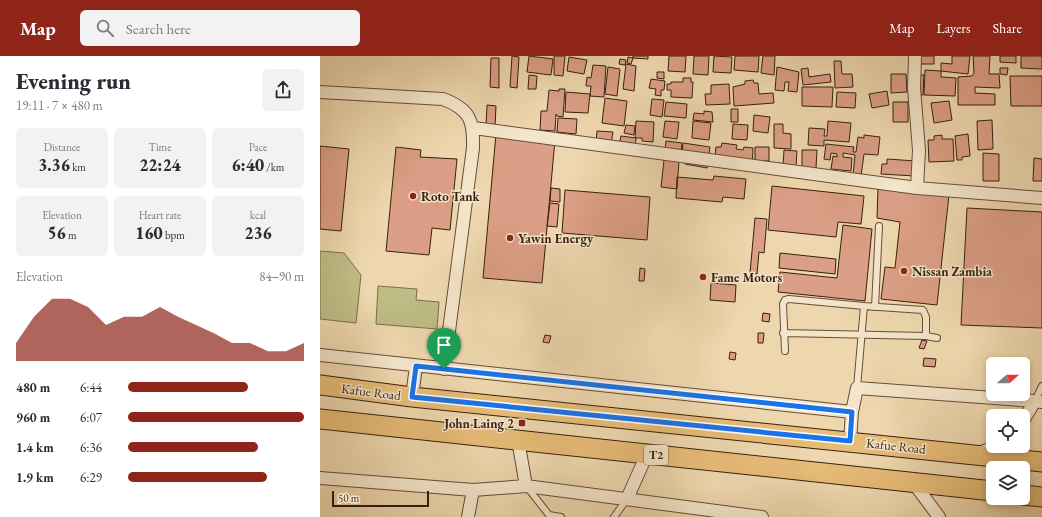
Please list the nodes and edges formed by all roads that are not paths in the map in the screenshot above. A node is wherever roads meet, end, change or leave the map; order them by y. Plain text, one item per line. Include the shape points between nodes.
1 (915, 56) edge
2 (320, 92) edge
3 (474, 128) junction
4 (917, 188) junction
5 (1042, 198) edge
6 (879, 226) dead end
7 (864, 306) junction
8 (875, 307) junction
9 (783, 333) junction
10 (861, 334) junction
11 (926, 336) junction
12 (937, 338) dead end
13 (785, 350) dead end
14 (320, 355) edge
15 (416, 366) junction
16 (444, 369) junction
17 (320, 385) edge
18 (1042, 386) edge
19 (857, 388) junction
20 (412, 397) junction
21 (1038, 401) edge
22 (852, 412) junction
23 (1030, 412) edge
24 (320, 419) edge
25 (518, 440) junction
26 (850, 441) junction
27 (986, 450) edge
28 (647, 454) junction
29 (972, 455) junction
30 (1042, 462) edge
31 (320, 478) edge
32 (913, 482) junction
33 (526, 486) junction
34 (473, 490) junction
35 (986, 490) edge
36 (1030, 496) edge
37 (1042, 497) edge
38 (627, 499) junction
39 (468, 517) edge
40 (561, 517) edge
41 (614, 517) edge
42 (762, 517) edge
43 (939, 517) edge

1 - 4 street via 914,88 919,150
2 - 3 street via 443,99 457,104 468,115
3 - 4 street
3 - 16 street via 474,148
4 - 5 street
6 - 8 lane
7 - 8 lane
7 - 9 lane via 785,300
7 - 10 lane
8 - 11 lane via 923,310 926,317
9 - 10 lane
9 - 13 lane
10 - 11 lane
10 - 19 lane
11 - 12 lane
14 - 15 street
15 - 16 street
15 - 20 street
16 - 22 street
17 - 20 main road, Kafue Road
18 - 21 lane
19 - 21 street
19 - 22 street
20 - 26 main road, Kafue Road
21 - 23 street
22 - 26 street
24 - 25 main road, T2
25 - 28 main road, T2
25 - 33 street
26 - 29 main road, Kafue Road
27 - 29 street
28 - 32 main road, T2
28 - 38 street
29 - 30 main road, Kafue Road
31 - 34 street
32 - 35 main road, T2
32 - 43 street
33 - 34 street
33 - 38 street
33 - 40 lane via 549,515
34 - 39 street
36 - 37 main road
38 - 41 lane
38 - 42 street

